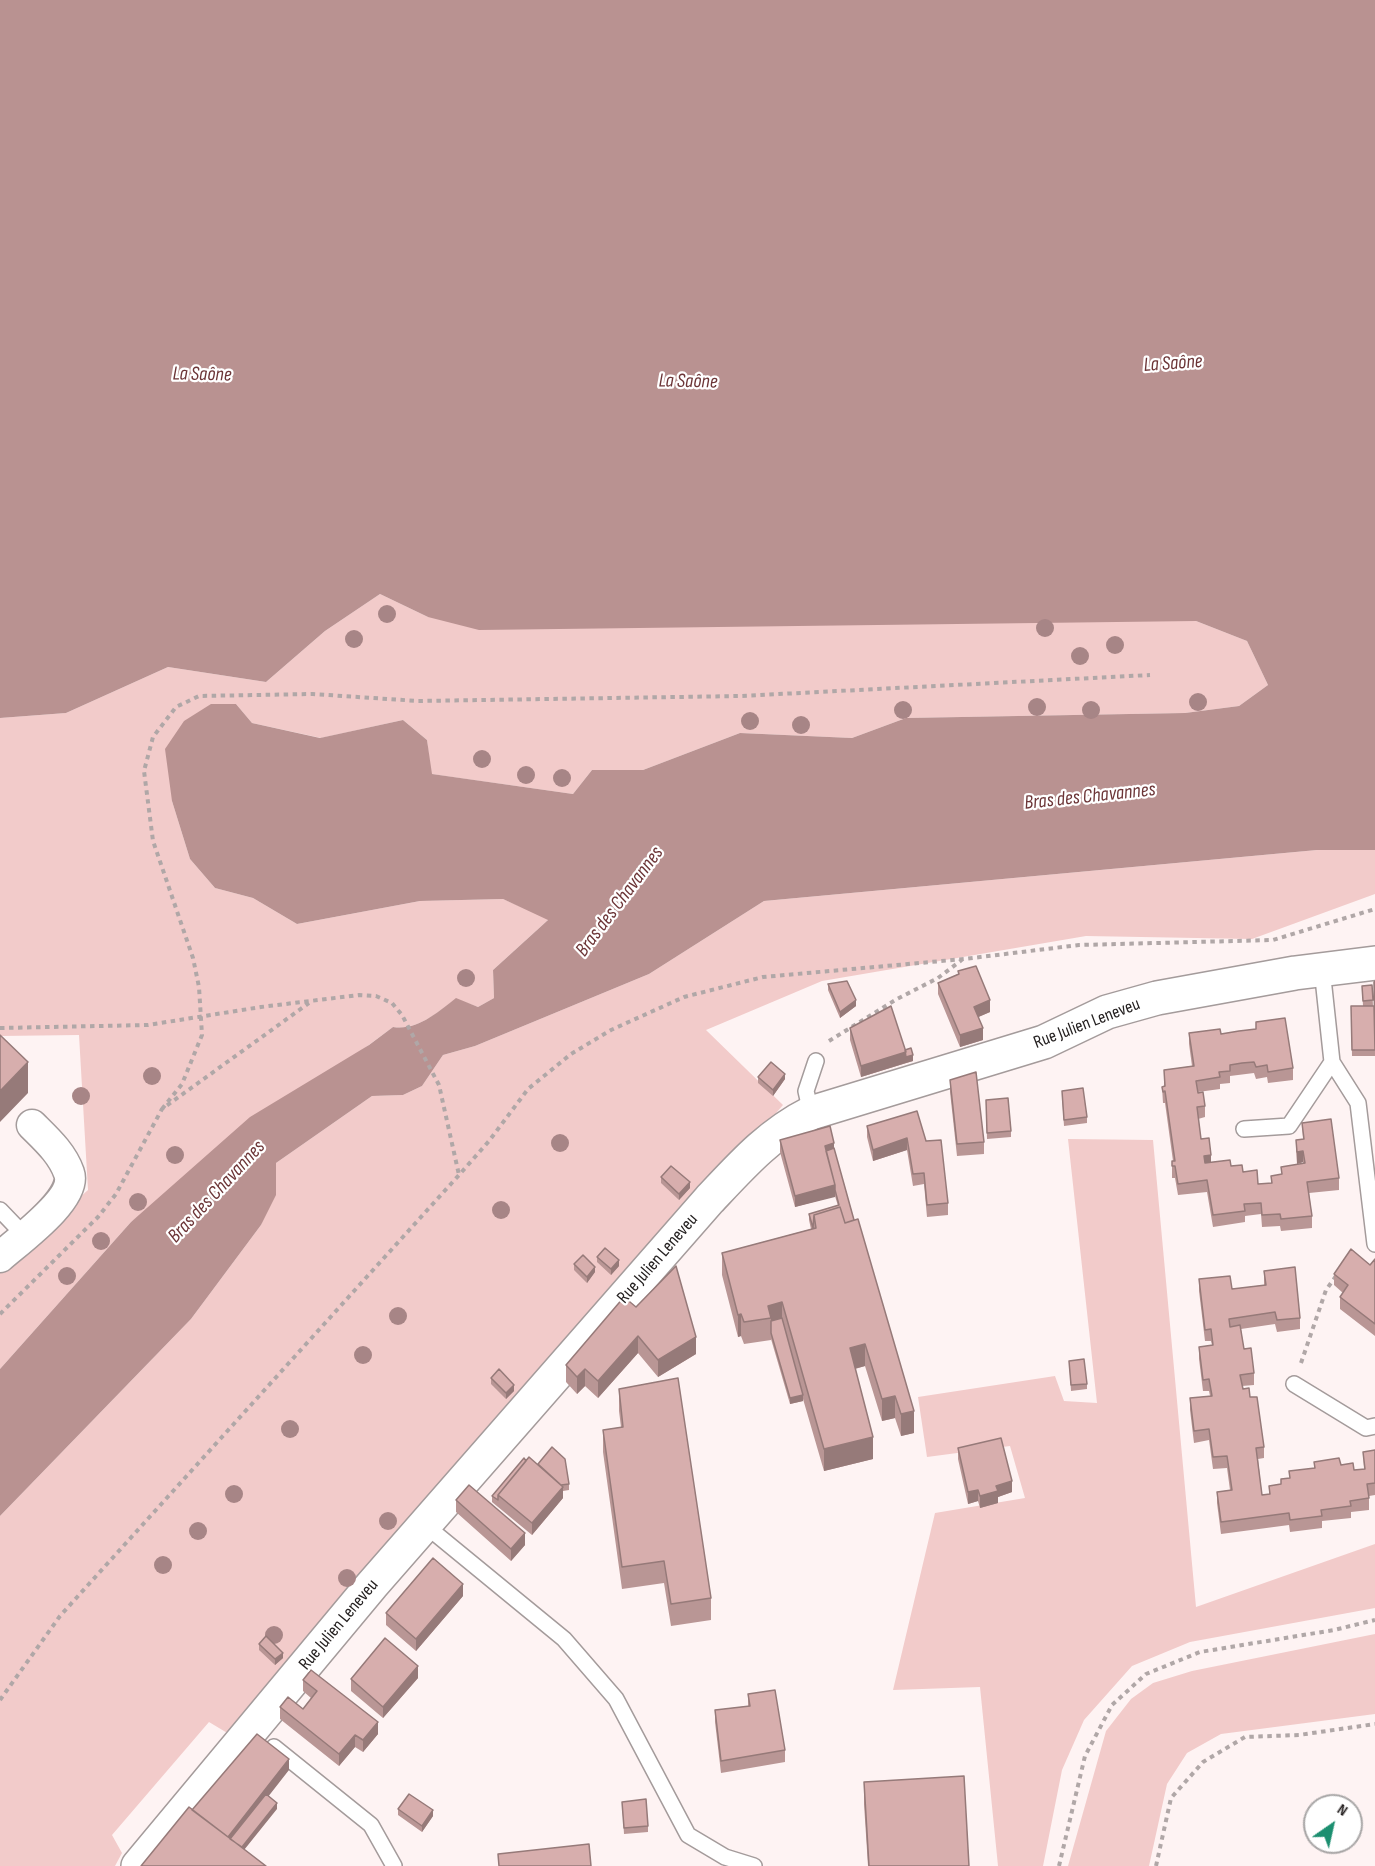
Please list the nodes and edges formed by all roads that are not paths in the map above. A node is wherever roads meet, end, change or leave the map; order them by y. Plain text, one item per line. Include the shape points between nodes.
1 (1375, 963) edge
2 (1322, 969) junction
3 (816, 1061) road end
4 (1332, 1062) junction
5 (811, 1113) junction
6 (32, 1125) dead end
7 (1244, 1129) dead end
8 (0, 1210) edge
9 (24, 1235) junction
10 (1375, 1244) edge
11 (0, 1257) edge
12 (1294, 1384) road end
13 (1375, 1426) edge
14 (425, 1525) junction
15 (251, 1729) junction
16 (138, 1866) edge
17 (394, 1866) edge
18 (754, 1866) edge

1 - 2 street, Rue Julien Leneveu
2 - 4 lane
2 - 5 street, Rue Julien Leneveu via 1157,998 1107,1012 1044,1042
3 - 5 lane via 806,1091
4 - 7 lane via 1289,1126
4 - 10 lane via 1358,1103
5 - 14 street, Rue Julien Leneveu via 783,1127 754,1151
6 - 9 street via 60,1154 70,1175 68,1192
8 - 9 lane
9 - 11 street
12 - 13 lane via 1366,1428
14 - 15 street, Rue Julien Leneveu
14 - 18 lane via 564,1639 616,1699 688,1835 724,1857
15 - 16 street, Rue Julien Leneveu
15 - 17 lane via 371,1825

